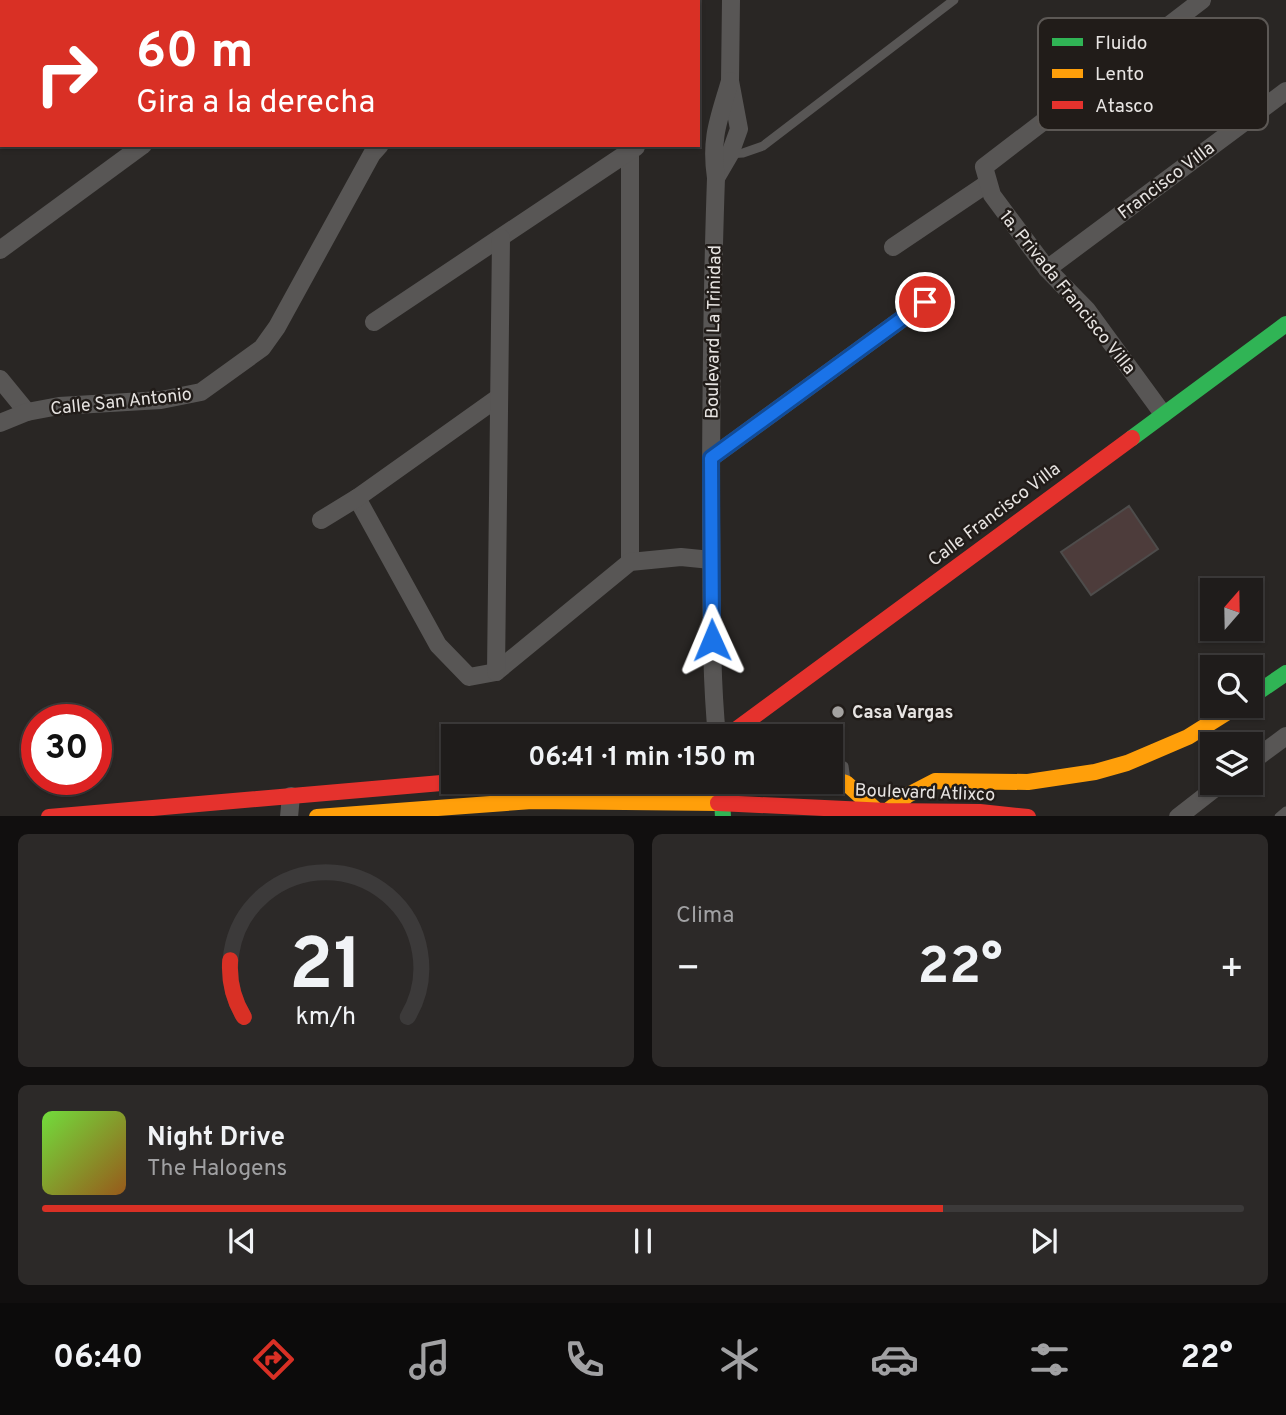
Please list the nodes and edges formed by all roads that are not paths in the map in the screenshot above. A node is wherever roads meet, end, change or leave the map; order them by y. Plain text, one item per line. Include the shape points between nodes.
1 (731, 0) edge
2 (954, 0) edge
3 (1202, 0) edge
4 (1180, 18) edge
5 (1286, 91) edge
6 (1268, 104) edge
7 (1042, 130) edge
8 (1234, 130) edge
9 (140, 147) edge
10 (373, 148) edge
11 (634, 148) edge
12 (721, 154) junction
13 (986, 175) junction
14 (501, 238) junction
15 (893, 247) dead end
16 (0, 250) edge
17 (1047, 269) junction
18 (925, 302) dead end
19 (374, 322) dead end
20 (1286, 324) edge
21 (0, 379) edge
22 (499, 397) junction
23 (27, 412) junction
24 (1163, 414) junction
25 (0, 423) edge
26 (711, 458) junction
27 (356, 498) junction
28 (321, 520) dead end
29 (711, 560) junction
30 (630, 562) junction
31 (496, 672) junction
32 (1286, 673) edge
33 (1263, 689) edge
34 (1218, 718) edge
35 (716, 724) edge
36 (744, 724) edge
37 (1286, 737) edge
38 (1263, 753) edge
39 (441, 783) edge
40 (843, 784) edge
41 (324, 793) junction
42 (1206, 795) edge
43 (291, 796) junction
44 (723, 810) edge
45 (881, 810) junction
46 (61, 816) edge
47 (289, 816) edge
48 (323, 816) edge
49 (1019, 816) edge
50 (1179, 816) edge

1 - 12 street, Boulevard La Trinidad via 730,81 714,138
2 - 12 lane via 764,146
3 - 4 street
5 - 6 street, Francisco Villa
7 - 13 street
8 - 17 street, Francisco Villa
9 - 16 street
10 - 23 street, Calle San Antonio via 262,348 201,392
11 - 14 street
11 - 30 street
12 - 26 street, Boulevard La Trinidad via 713,267
13 - 15 street
13 - 17 street, 1a. Privada Francisco Villa via 992,195
14 - 19 street
14 - 22 street
17 - 24 street, 1a. Privada Francisco Villa via 1087,310
18 - 26 street
20 - 24 main road, Calle Francisco Villa
21 - 23 street, Calle San Antonio
22 - 27 street
22 - 31 street
23 - 25 street
24 - 36 main road, Calle Francisco Villa
26 - 29 street, Boulevard La Trinidad
27 - 28 street
27 - 31 street via 438,645 469,677
29 - 30 street via 681,557
29 - 35 street, Boulevard La Trinidad
30 - 31 street
32 - 33 main road
34 - 45 main road via 1188,737 1127,763 1028,782 935,781
37 - 38 street
39 - 41 main road
40 - 45 main road
41 - 43 main road
41 - 48 street
42 - 50 street
43 - 46 main road
43 - 47 street
44 - 45 main road, Boulevard Atlixco
44 - 48 main road, Boulevard Atlixco via 532,802
45 - 49 main road, Boulevard Atlixco

